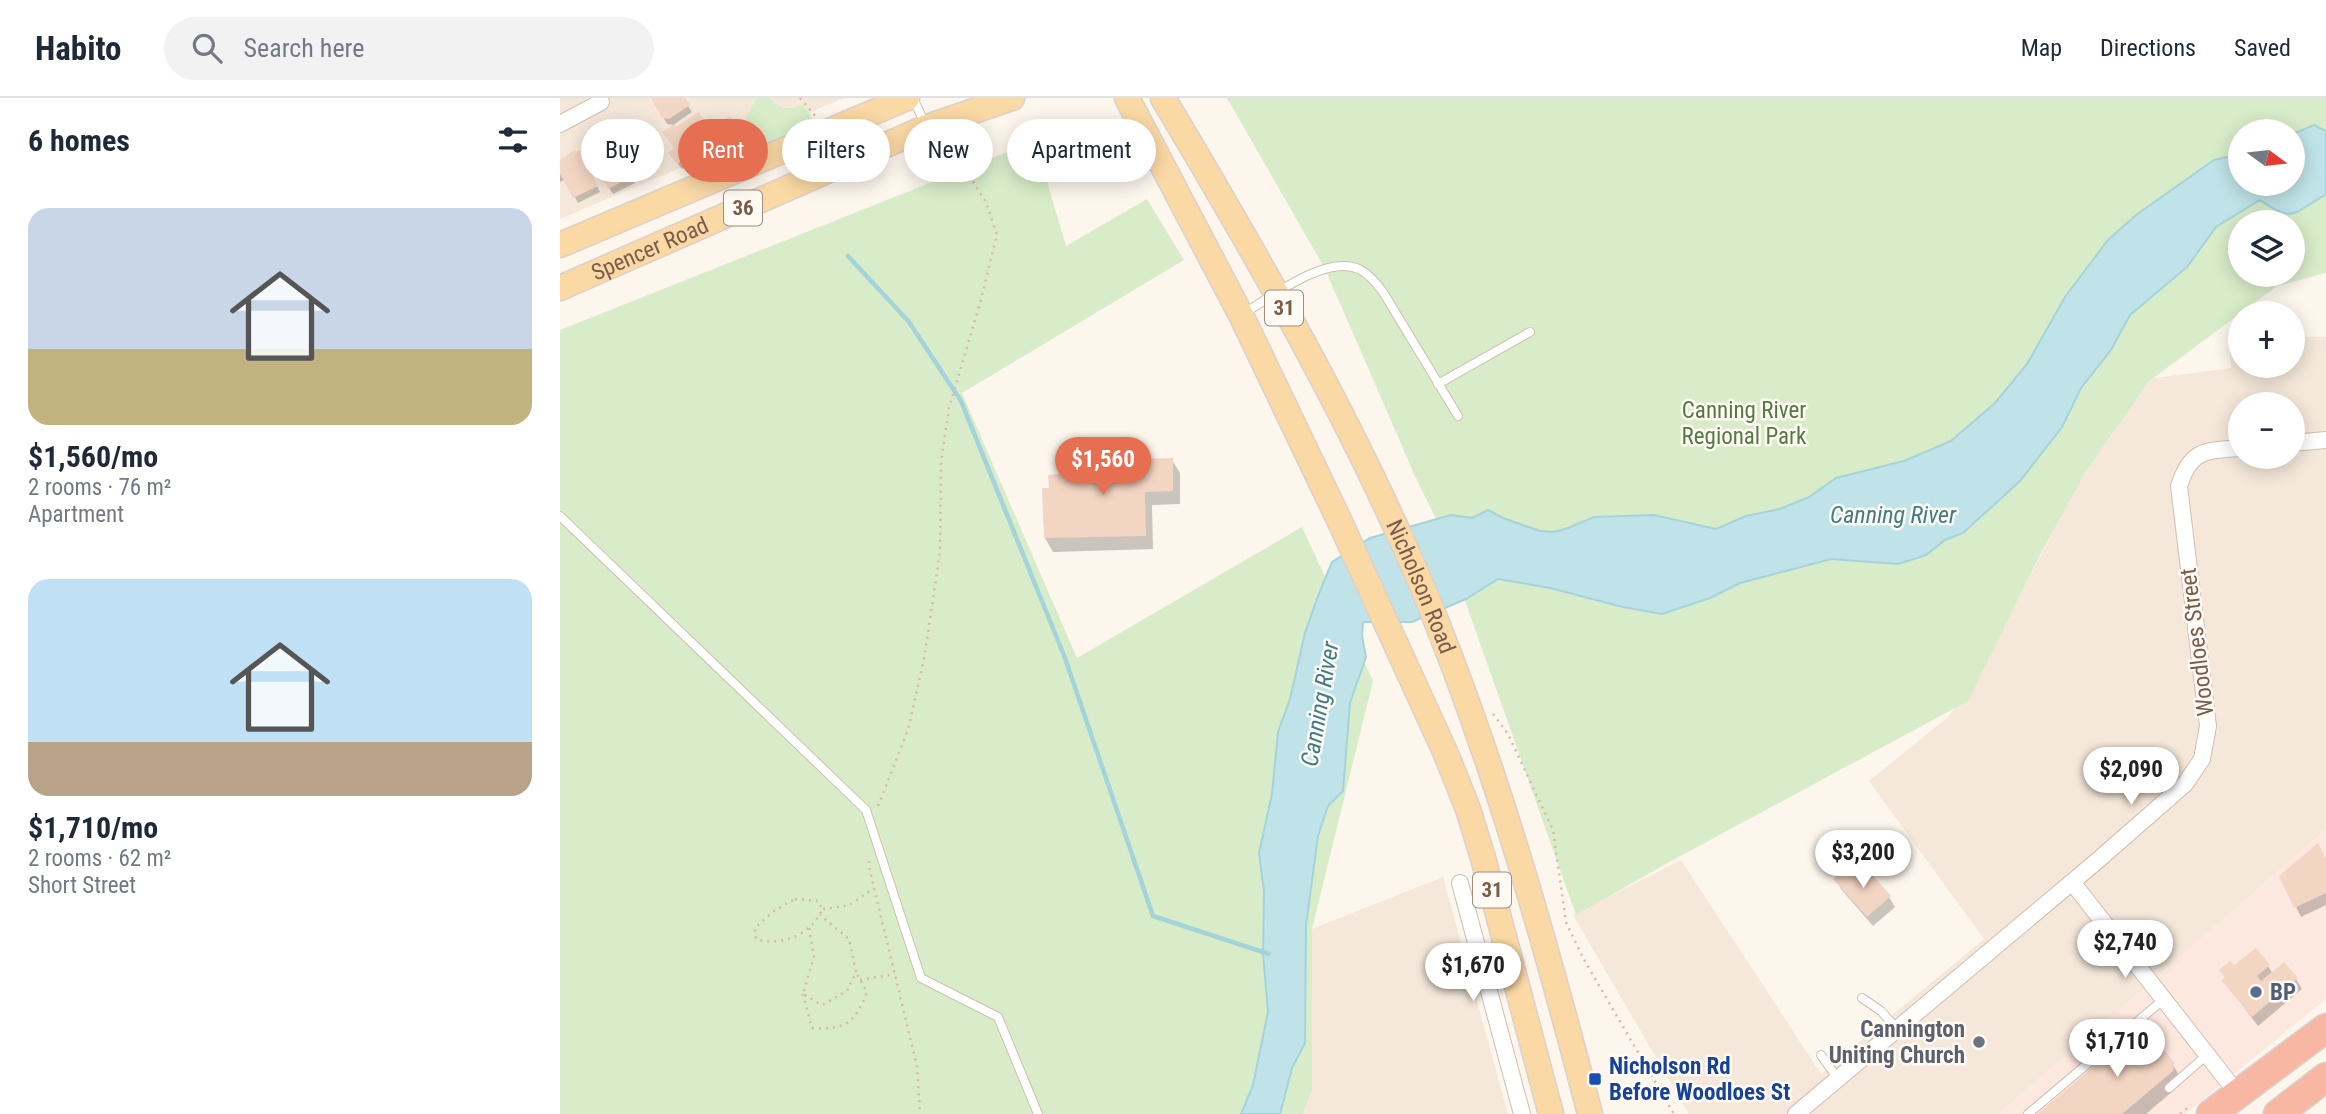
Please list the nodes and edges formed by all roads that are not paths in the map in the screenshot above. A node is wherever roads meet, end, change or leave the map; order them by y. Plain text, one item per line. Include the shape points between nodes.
1 (907, 98) edge
2 (913, 98) edge
3 (1012, 98) edge
4 (1112, 98) edge
5 (1127, 98) edge
6 (1163, 98) edge
7 (601, 102) dead end
8 (923, 119) edge
9 (950, 119) edge
10 (560, 124) edge
11 (904, 137) edge
12 (1157, 156) junction
13 (560, 246) edge
14 (560, 288) edge
15 (1276, 294) junction
16 (1241, 315) junction
17 (1530, 332) dead end
18 (1438, 384) junction
19 (1458, 416) dead end
20 (2326, 440) edge
21 (2305, 442) edge
22 (2228, 449) edge
23 (560, 516) edge
24 (2072, 882) junction
25 (1460, 883) dead end
26 (1861, 998) dead end
27 (2164, 999) junction
28 (2326, 1028) edge
29 (1897, 1029) junction
30 (1821, 1055) dead end
31 (2207, 1055) junction
32 (2326, 1077) edge
33 (1838, 1079) junction
34 (2169, 1088) dead end
35 (2237, 1093) junction
36 (1038, 1114) edge
37 (1522, 1114) edge
38 (1552, 1114) edge
39 (1590, 1114) edge
40 (1796, 1114) edge
41 (2028, 1114) edge
42 (2211, 1114) edge
43 (2278, 1114) edge

1 - 13 main road, Spencer Road / 36
2 - 8 lane
3 - 9 main road, Spencer Road / 36
4 - 12 main road via 1135,138
5 - 12 main road, Nicholson Road / 31
6 - 15 main road, Nicholson Road / 31
7 - 10 street
11 - 14 main road, Spencer Road / 36
12 - 16 main road, Nicholson Road / 31
15 - 16 lane
15 - 18 lane via 1325,268 1342,265 1358,269 1383,292
15 - 39 main road, Nicholson Road / 31 via 1373,479 1461,684 1508,818
16 - 38 main road, Nicholson Road / 31 via 1340,522 1468,809
17 - 18 lane
18 - 19 lane
20 - 21 street
22 - 24 street, Woodloes Street via 2204,452 2186,467 2179,486 2208,726 2202,760 2185,784
23 - 36 lane via 866,810 921,978 998,1017
24 - 27 street
24 - 29 street, Woodloes Street
25 - 37 street
26 - 29 lane
27 - 31 street
27 - 41 lane
28 - 35 highway
29 - 33 street, Woodloes Street
30 - 33 lane
31 - 34 lane
31 - 35 street
32 - 43 highway
33 - 40 street, Woodloes Street
35 - 42 highway

